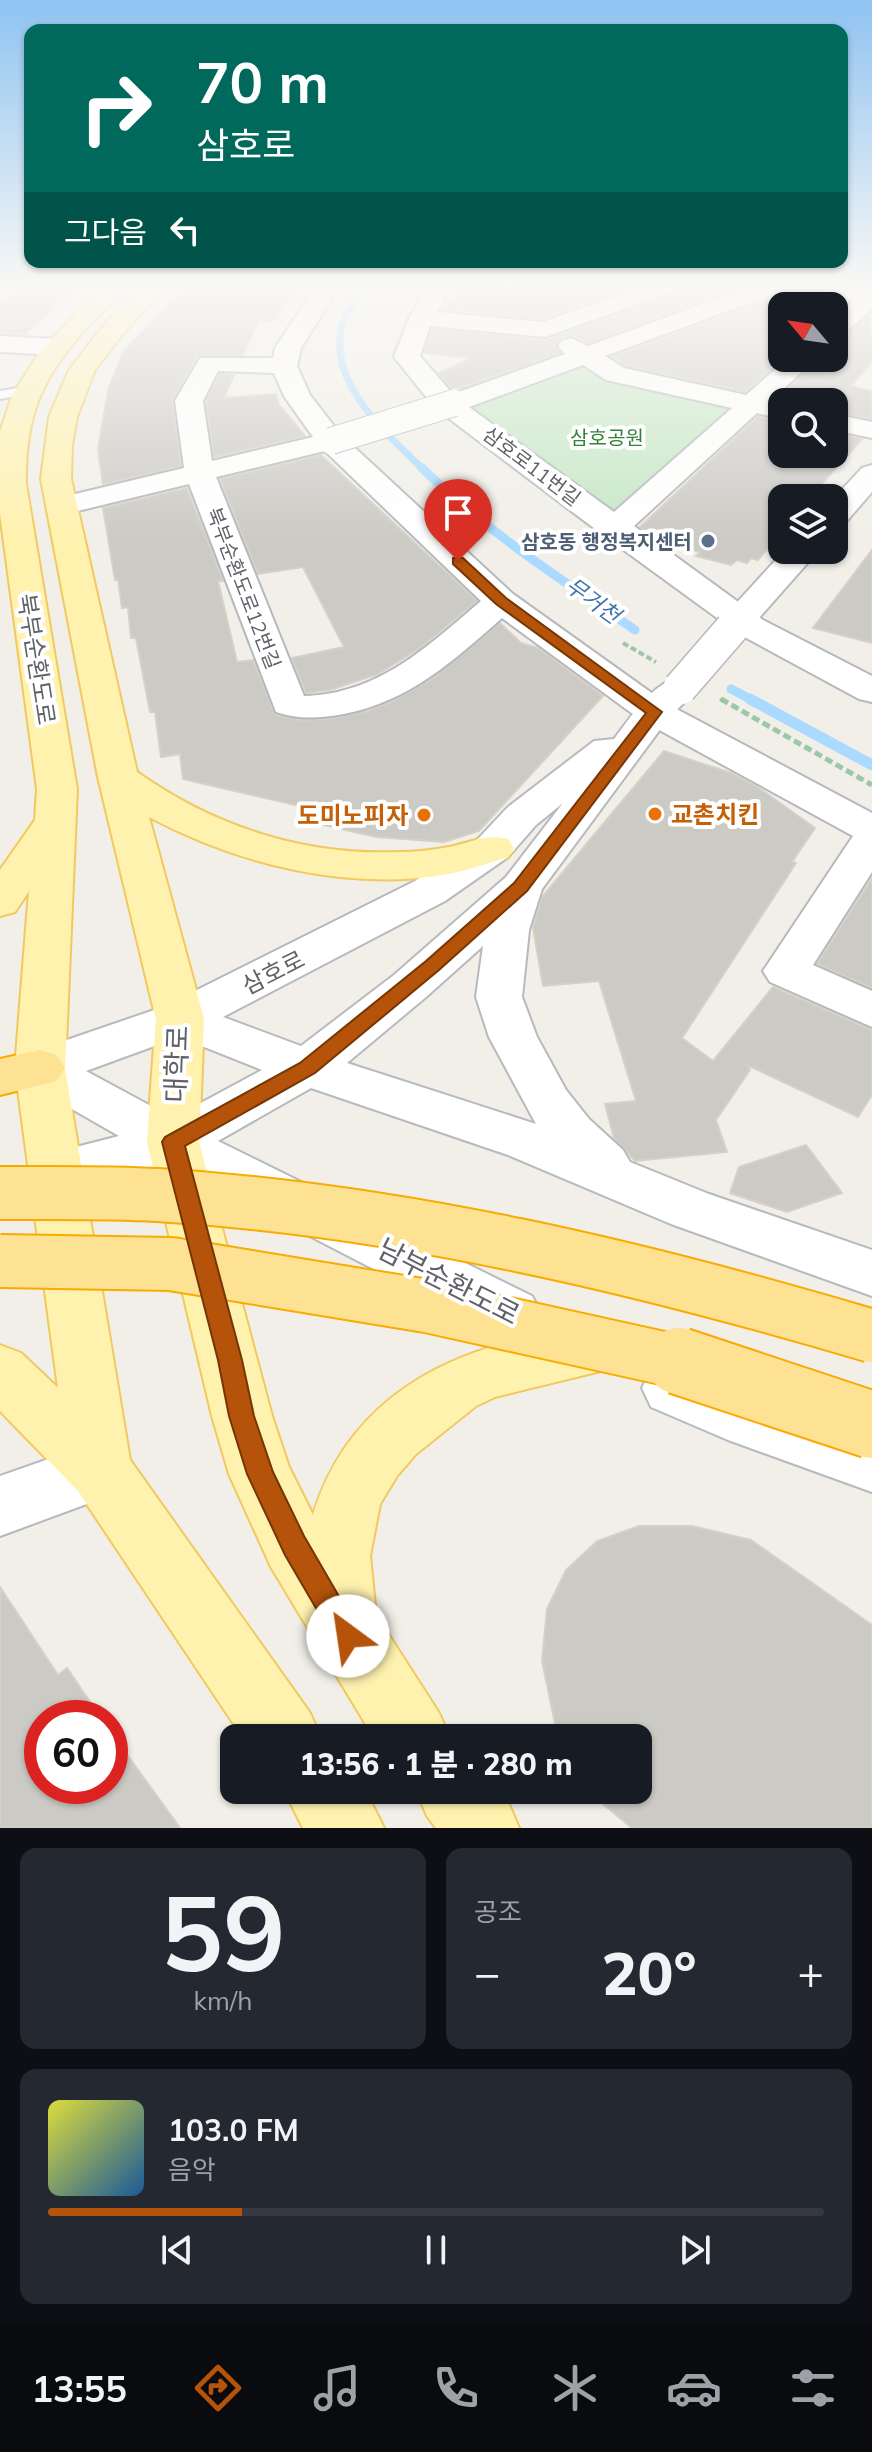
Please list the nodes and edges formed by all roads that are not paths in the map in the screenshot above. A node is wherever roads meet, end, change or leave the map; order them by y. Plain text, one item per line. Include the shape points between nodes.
1 (35, 370) edge
2 (83, 370) edge
3 (205, 370) edge
4 (286, 370) edge
5 (418, 370) edge
6 (543, 370) edge
7 (609, 370) edge
8 (787, 372) edge
9 (14, 393) edge
10 (752, 404) junction
11 (768, 407) edge
12 (848, 425) edge
13 (872, 430) edge
14 (331, 441) junction
15 (199, 472) junction
16 (867, 487) edge
17 (848, 504) edge
18 (61, 506) junction
19 (7, 508) edge
20 (614, 528) junction
21 (790, 564) edge
22 (501, 601) junction
23 (737, 623) junction
24 (872, 691) edge
25 (667, 700) junction
26 (118, 777) junction
27 (56, 818) junction
28 (872, 830) edge
29 (872, 839) edge
30 (493, 848) junction
31 (521, 887) junction
32 (0, 902) edge
33 (872, 1010) edge
34 (180, 1019) junction
35 (307, 1068) junction
36 (20, 1072) edge
37 (173, 1142) junction
38 (56, 1172) junction
39 (647, 1192) junction
40 (0, 1193) edge
41 (0, 1261) edge
42 (872, 1273) edge
43 (872, 1336) edge
44 (588, 1351) junction
45 (0, 1371) edge
46 (872, 1425) edge
47 (872, 1463) edge
48 (100, 1470) junction
49 (0, 1506) edge
50 (348, 1636) junction
51 (275, 1724) edge
52 (405, 1724) edge
53 (331, 1804) edge
54 (464, 1804) edge
55 (347, 1828) edge
56 (482, 1828) edge

1 - 9 main road, 북부순환도로
2 - 18 main road via 61,413 56,443
3 - 15 street, 북부순환도로12번길 via 189,401
4 - 14 street via 297,396
5 - 20 street, 삼호로11번길 via 445,402
6 - 14 street, bridge
7 - 10 street
8 - 10 street
9 - 19 main road, 북부순환도로 via 17,416
10 - 11 street
10 - 20 street
12 - 13 street
14 - 15 street
14 - 22 street
15 - 18 street
15 - 22 street, 북부순환도로12번길 via 289,704 299,708 358,701 403,683
16 - 17 street
18 - 26 main road
19 - 27 main road, 북부순환도로 via 57,789
20 - 23 street, 삼호로11번길
21 - 23 street
22 - 25 street
23 - 24 street, 삼호로11번길
23 - 25 street, bridge
25 - 28 street
25 - 30 street, 삼호로 via 522,816
25 - 31 street
26 - 30 main road via 140,796 194,826 309,859 394,867 466,859
26 - 34 main road, 대학로
27 - 32 main road
27 - 36 main road, 북부순환도로
29 - 33 street via 786,971
30 - 34 street, 삼호로 via 430,891
31 - 35 street
31 - 39 street via 507,930 499,997 513,1037 548,1103 571,1133
34 - 35 street
34 - 36 street, 삼호로
34 - 37 main road, 대학로
35 - 37 street
35 - 39 street via 526,1141
36 - 37 street, 남부순환도로
36 - 38 main road
37 - 38 street
37 - 44 street, 남부순환도로
37 - 50 main road, 대학로 via 260,1474 294,1545
38 - 40 highway
38 - 48 main road
39 - 42 street
40 - 43 highway, bridge via 180,1196 386,1221 589,1260
41 - 46 highway, bridge via 171,1264 427,1306 673,1359
44 - 47 street, 남부순환도로 via 749,1421
44 - 50 main road via 469,1380 393,1433 365,1468 346,1505 337,1541 337,1588
45 - 48 main road
48 - 49 street
48 - 51 main road
50 - 52 main road, 대학로
53 - 55 main road
54 - 56 main road

